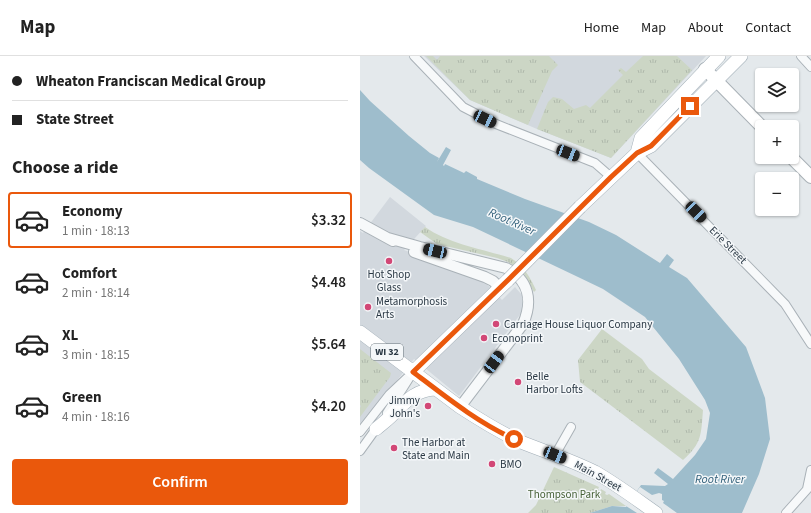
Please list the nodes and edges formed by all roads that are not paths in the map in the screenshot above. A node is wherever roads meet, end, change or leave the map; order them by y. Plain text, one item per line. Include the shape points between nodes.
1 (414, 56) edge
2 (719, 56) edge
3 (742, 56) edge
4 (800, 56) edge
5 (811, 67) edge
6 (705, 69) junction
7 (717, 80) junction
8 (755, 120) edge
9 (637, 153) junction
10 (799, 164) edge
11 (611, 177) junction
12 (811, 177) edge
13 (360, 224) edge
14 (388, 238) junction
15 (504, 284) junction
16 (360, 332) edge
17 (811, 344) edge
18 (413, 372) junction
19 (435, 389) junction
20 (460, 407) junction
21 (571, 427) dead end
22 (376, 429) junction
23 (360, 432) edge
24 (360, 451) edge
25 (555, 455) junction
26 (811, 470) edge
27 (810, 489) edge
28 (656, 513) edge
29 (786, 513) edge

1 - 11 street via 463,107 496,124 595,163
2 - 6 main road
3 - 7 main road
4 - 5 street
6 - 7 main road
6 - 9 main road via 641,138
7 - 8 main road
7 - 9 main road via 651,146
9 - 11 main road
9 - 17 street, Erie Street via 785,304
10 - 12 main road
11 - 15 main road, bridge
13 - 14 street
14 - 15 street via 404,248
14 - 20 street via 506,268 525,286 529,305 523,324
15 - 18 main road
16 - 18 main road, Main Street / WI 32
18 - 19 main road, Main Street / WI 32
18 - 22 street
18 - 23 street via 389,395
19 - 20 main road, Main Street / WI 32
19 - 22 main road via 424,390 408,398
20 - 25 main road, Main Street / WI 32 via 506,435
21 - 25 street
22 - 24 street
25 - 28 main road, Main Street / WI 32 via 594,472
26 - 27 street
27 - 29 street

